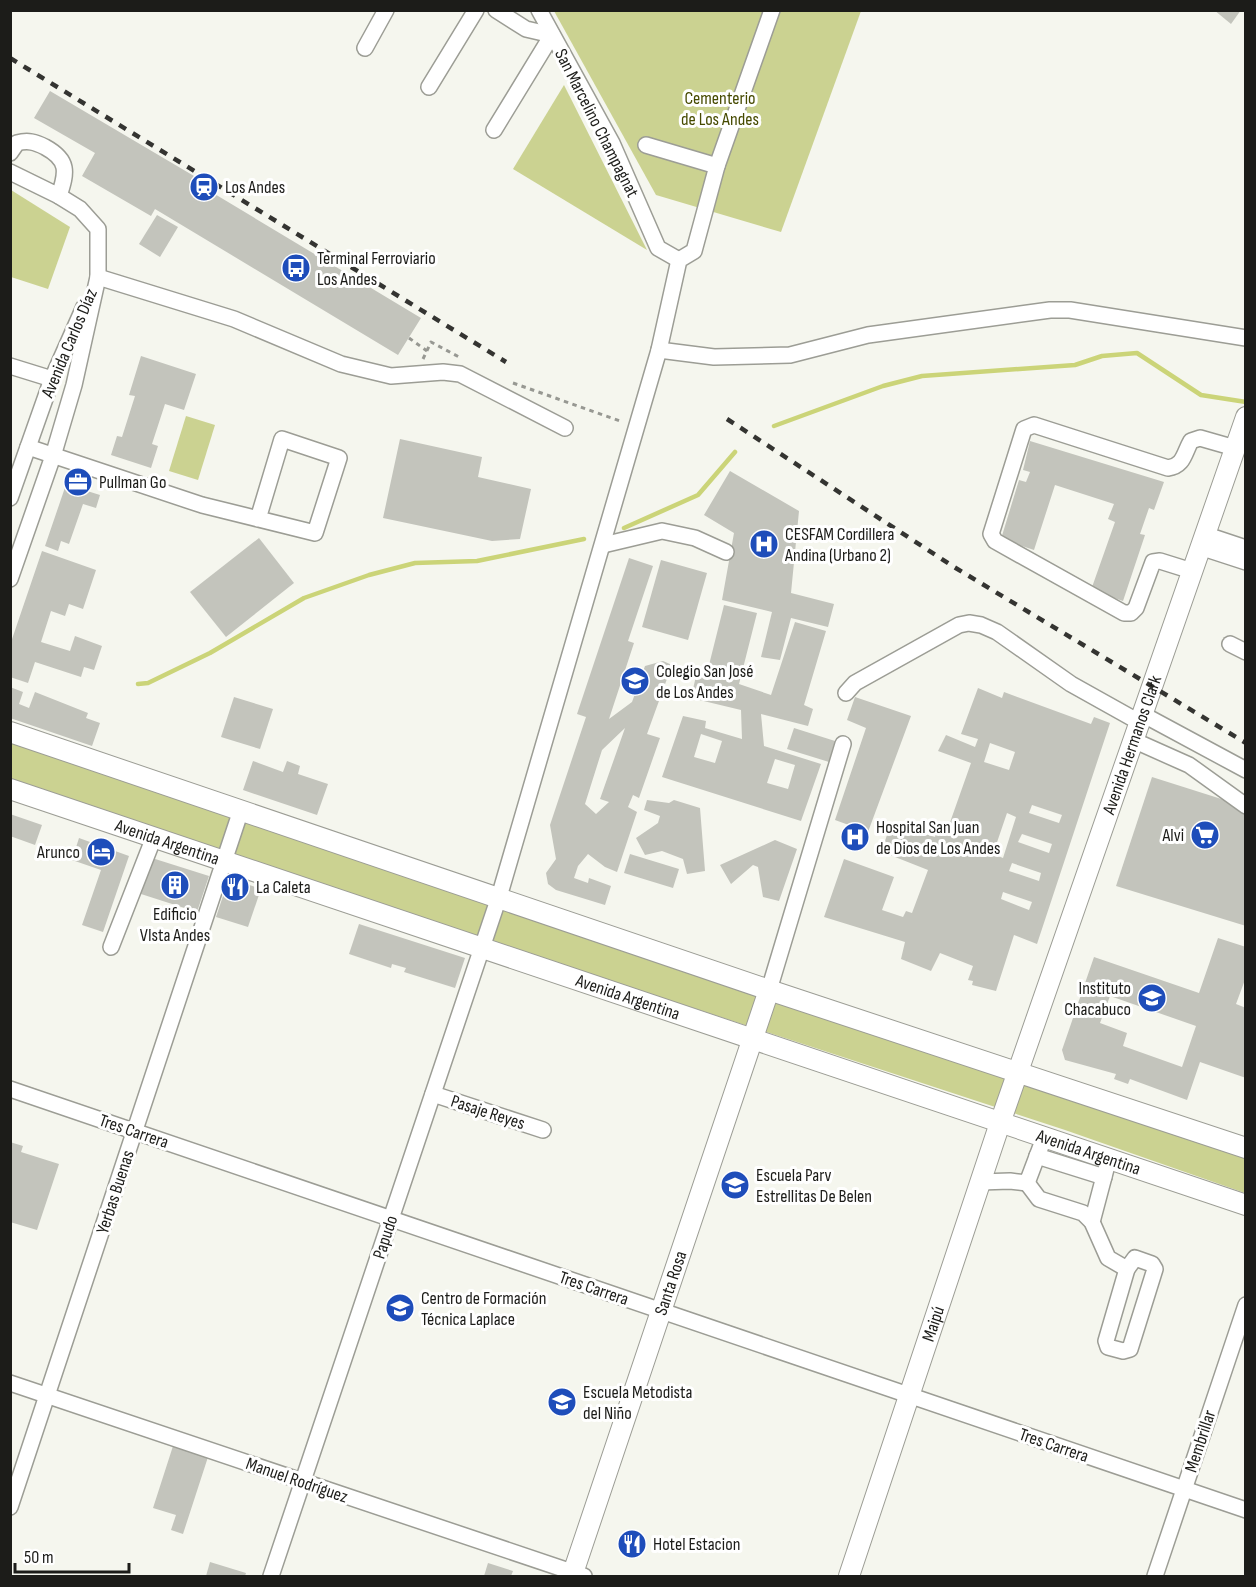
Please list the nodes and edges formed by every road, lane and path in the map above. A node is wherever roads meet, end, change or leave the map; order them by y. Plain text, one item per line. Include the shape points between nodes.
1 (386, 10) edge
2 (476, 10) edge
3 (496, 10) edge
4 (539, 10) edge
5 (772, 10) edge
6 (552, 35) junction
7 (365, 48) dead end
8 (429, 87) dead end
9 (494, 130) dead end
10 (646, 145) dead end
11 (10, 153) edge
12 (717, 166) junction
13 (10, 172) edge
14 (59, 196) junction
15 (679, 260) junction
16 (98, 277) junction
17 (409, 338) dead end
18 (1245, 338) edge
19 (659, 350) junction
20 (427, 351) junction
21 (469, 362) dead end
22 (10, 366) edge
23 (414, 374) junction
24 (52, 380) junction
25 (508, 381) dead end
26 (1245, 420) edge
27 (636, 426) junction
28 (565, 428) dead end
29 (28, 447) junction
30 (1235, 448) junction
31 (53, 456) junction
32 (10, 498) edge
33 (258, 519) junction
34 (1202, 541) junction
35 (603, 545) junction
36 (1245, 548) edge
37 (726, 552) dead end
38 (1245, 562) edge
39 (1192, 571) junction
40 (10, 579) edge
41 (1230, 644) dead end
42 (1245, 652) edge
43 (846, 693) dead end
44 (1138, 725) junction
45 (10, 732) edge
46 (843, 744) dead end
47 (1245, 770) edge
48 (10, 789) edge
49 (1245, 806) edge
50 (241, 810) junction
51 (154, 837) junction
52 (225, 860) junction
53 (499, 897) junction
54 (111, 947) dead end
55 (481, 949) junction
56 (769, 990) junction
57 (753, 1040) junction
58 (1017, 1072) junction
59 (10, 1089) edge
60 (433, 1094) junction
61 (1000, 1123) junction
62 (543, 1130) dead end
63 (135, 1132) junction
64 (1044, 1138) junction
65 (1245, 1148) edge
66 (1037, 1156) junction
67 (1106, 1168) junction
68 (980, 1182) junction
69 (1027, 1184) junction
70 (1245, 1205) edge
71 (391, 1219) junction
72 (1092, 1222) junction
73 (1127, 1269) junction
74 (1245, 1305) edge
75 (661, 1311) junction
76 (10, 1383) edge
77 (47, 1395) junction
78 (909, 1395) junction
79 (303, 1482) junction
80 (1184, 1489) junction
81 (10, 1507) edge
82 (1245, 1510) edge
83 (576, 1575) edge
84 (271, 1576) edge
85 (849, 1576) edge
86 (1155, 1576) edge

1 - 7 street
2 - 8 street
3 - 6 street via 526,29
4 - 6 street, San Marcelino Champagnat
5 - 12 street
6 - 9 street
6 - 15 street, San Marcelino Champagnat via 612,144 658,248
10 - 12 street
11 - 14 street via 17,143 34,141 57,154 65,170
12 - 15 street via 694,251
13 - 14 street
14 - 16 street via 80,209 98,229
15 - 19 street, Papudo
16 - 23 street via 234,319 341,364 391,376
16 - 24 street, Avenida Carlos Díaz
16 - 31 street, Avenida Carlos Díaz via 74,385
17 - 20 path
18 - 19 street via 1050,310 868,335 790,355 714,357
19 - 27 street, Papudo
20 - 21 path via 431,342
20 - 23 path
22 - 24 street
23 - 28 street via 460,374
24 - 29 street, Avenida Carlos Díaz
25 - 27 path
26 - 30 main road, Avenida Hermanos Clark
27 - 35 street, Papudo
29 - 31 street
29 - 32 street, Avenida Carlos Díaz
30 - 34 main road, Avenida Hermanos Clark
30 - 39 street via 1200,438 1191,441 1182,462 1168,468 1034,425 1024,429 991,534 995,541 1124,613 1136,608 1153,562
31 - 33 street via 202,505
31 - 40 street, Avenida Carlos Díaz
33 - 33 street via 282,439 339,458 315,533
34 - 36 street
34 - 38 street
34 - 39 main road, Avenida Hermanos Clark
35 - 37 street via 662,531 695,538
35 - 53 street, Papudo
39 - 44 main road, Avenida Hermanos Clark
41 - 42 street
43 - 44 street via 855,683 969,623 997,632
44 - 47 street
44 - 49 street
44 - 58 main road, Avenida Hermanos Clark
45 - 50 main road
46 - 56 street
48 - 51 main road, Avenida Argentina
50 - 52 street, Yerbas Buenas
50 - 53 main road
51 - 52 main road, Avenida Argentina
51 - 54 street
52 - 55 main road, Avenida Argentina
52 - 63 street, Yerbas Buenas
53 - 55 street, Papudo
53 - 56 main road
55 - 57 main road, Avenida Argentina
55 - 60 street, Papudo
56 - 57 main road, Santa Rosa
56 - 58 main road
57 - 61 main road, Avenida Argentina
57 - 75 main road, Santa Rosa
58 - 61 main road, Maipú
58 - 65 main road
59 - 63 street, Tres Carrera
60 - 62 street, Pasaje Reyes
60 - 71 street, Papudo
61 - 64 main road, Avenida Argentina
61 - 68 main road, Maipú
63 - 71 street, Tres Carrera
63 - 77 street, Yerbas Buenas
64 - 66 street
64 - 67 main road, Avenida Argentina
66 - 67 street
66 - 69 street
67 - 70 main road, Avenida Argentina
67 - 72 street
68 - 69 street
68 - 78 main road, Maipú
69 - 72 street via 1039,1199 1083,1213
71 - 75 street, Tres Carrera
71 - 79 street, Papudo
72 - 73 street via 1108,1258
73 - 73 street via 1106,1341 1108,1347 1123,1351 1130,1349 1155,1269 1135,1258
74 - 80 street, Membrillar
75 - 78 street, Tres Carrera
75 - 83 main road, Santa Rosa
76 - 77 street, Manuel Rodríguez
77 - 79 street, Manuel Rodríguez
77 - 81 street, Yerbas Buenas
78 - 80 street, Tres Carrera
78 - 85 main road, Maipú
79 - 83 street, Manuel Rodríguez
79 - 84 street, Papudo
80 - 82 street, Tres Carrera
80 - 86 street, Membrillar

